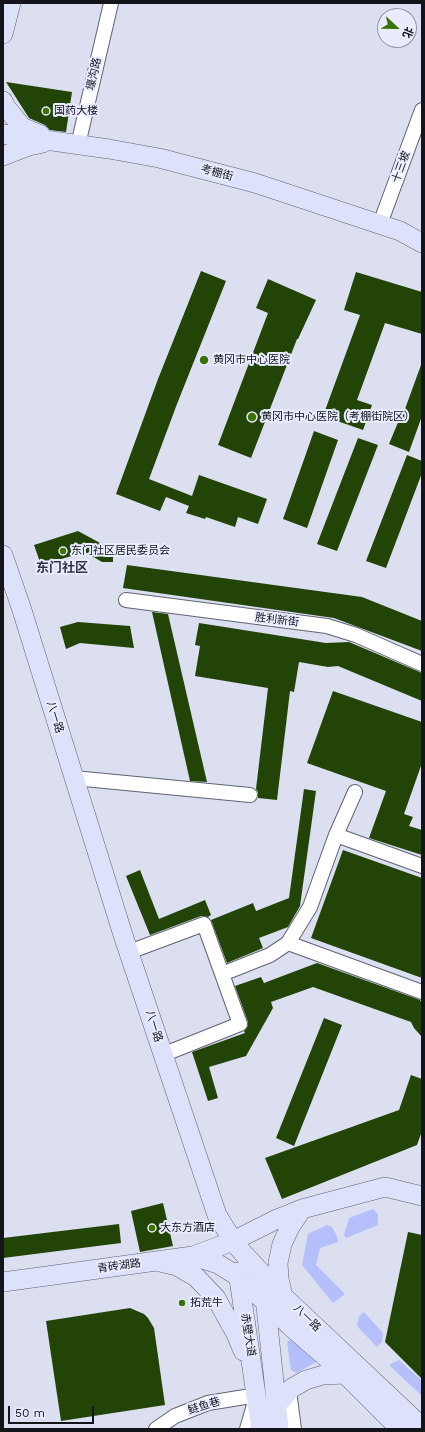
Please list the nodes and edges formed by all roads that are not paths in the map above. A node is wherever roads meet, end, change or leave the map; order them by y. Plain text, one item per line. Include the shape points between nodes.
1 (12, 3) edge
2 (111, 3) edge
3 (3, 34) edge
4 (3, 101) edge
5 (422, 110) edge
6 (3, 134) edge
7 (57, 142) junction
8 (78, 145) junction
9 (3, 156) edge
10 (380, 224) junction
11 (422, 243) edge
12 (3, 555) edge
13 (126, 600) dead end
14 (422, 664) edge
15 (74, 778) junction
16 (355, 792) dead end
17 (250, 795) dead end
18 (336, 835) junction
19 (422, 866) edge
20 (288, 943) junction
21 (129, 952) junction
22 (222, 974) junction
23 (422, 992) edge
24 (162, 1055) junction
25 (422, 1196) edge
26 (302, 1209) junction
27 (233, 1241) junction
28 (193, 1256) junction
29 (155, 1261) junction
30 (262, 1273) junction
31 (239, 1277) junction
32 (3, 1282) edge
33 (283, 1296) junction
34 (265, 1302) junction
35 (345, 1374) junction
36 (256, 1389) junction
37 (289, 1391) junction
38 (276, 1406) junction
39 (422, 1427) edge
40 (156, 1429) edge
41 (247, 1429) edge
42 (261, 1429) edge
43 (279, 1429) edge
44 (294, 1429) edge
45 (400, 1429) edge

1 - 3 main road
2 - 8 street, 壕沟路
4 - 7 main road via 22,127
5 - 10 street, 十三坡
6 - 7 main road, 考棚街
7 - 8 main road, 考棚街
7 - 9 main road via 29,146
8 - 10 main road, 考棚街 via 158,158 255,183
10 - 11 main road, 考棚街 via 400,230
12 - 15 main road, 八一路
13 - 14 street, 胜利新街 via 327,626 356,635
15 - 17 street
15 - 21 main road, 八一路
16 - 18 street
18 - 19 street
18 - 20 street via 310,907
20 - 22 street via 270,956
20 - 23 street
21 - 22 street via 204,924
21 - 24 main road, 八一路
22 - 24 street via 240,1024
24 - 27 main road, 八一路 via 217,1215
25 - 26 main road, 青砖湖路 via 385,1187
26 - 27 main road, 青砖湖路 via 276,1218
26 - 33 main road via 282,1244 278,1263
27 - 28 main road, 青砖湖路
27 - 30 main road, 八一路
27 - 31 main road, 赤壁大道
28 - 29 main road, 青砖湖路
28 - 31 main road, 八一路 via 218,1264
29 - 32 main road, 青砖湖路
29 - 36 main road via 177,1266 196,1277 216,1298 236,1334
30 - 33 main road, 八一路
30 - 34 main road, 赤壁大道
31 - 34 main road, 八一路
31 - 36 main road, 赤壁大道
33 - 39 main road, 八一路
34 - 35 main road, 八一路
34 - 38 main road, 赤壁大道
35 - 37 main road via 323,1374
35 - 45 main road, 八一路
36 - 40 street, 鲢鱼巷 via 175,1416
36 - 41 street
36 - 42 main road, 赤壁大道
37 - 38 main road
37 - 44 street
38 - 43 main road, 赤壁大道

